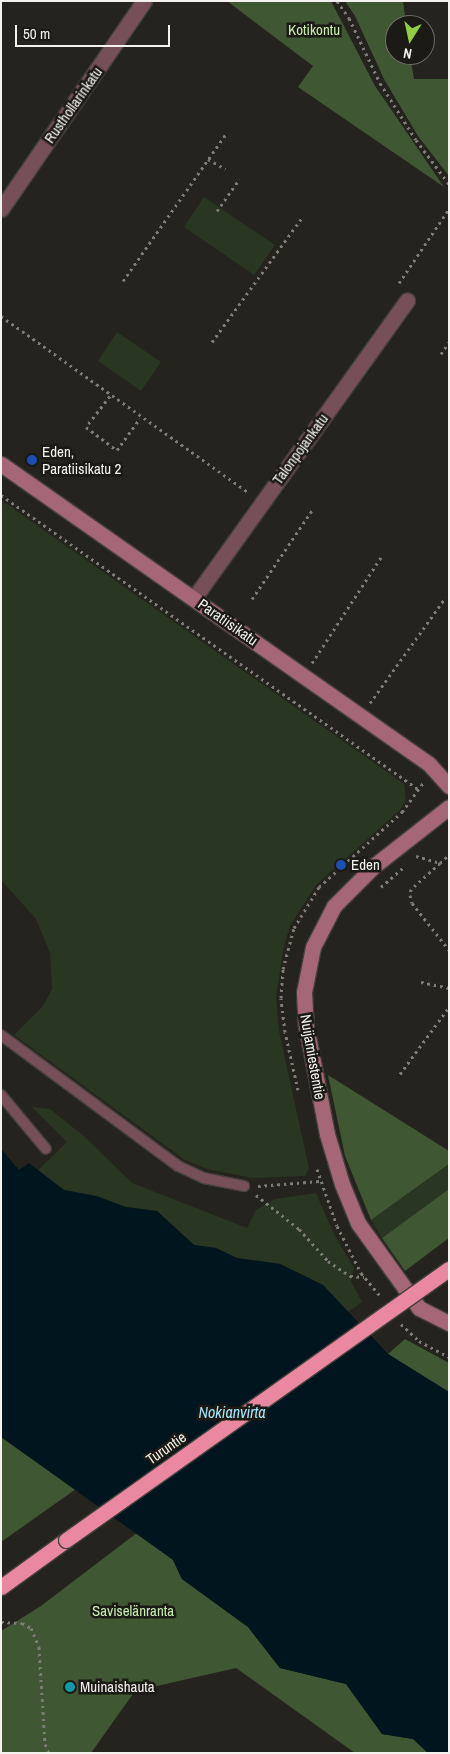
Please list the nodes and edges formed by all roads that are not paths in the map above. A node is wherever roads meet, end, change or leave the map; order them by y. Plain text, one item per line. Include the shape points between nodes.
1 (144, 1) edge
2 (1, 209) edge
3 (407, 300) dead end
4 (1, 464) edge
5 (194, 598) junction
6 (449, 786) edge
7 (449, 807) edge
8 (1, 1036) edge
9 (1, 1095) edge
10 (46, 1149) dead end
11 (244, 1186) road end
12 (449, 1269) edge
13 (449, 1322) edge
14 (1, 1587) edge

1 - 2 street, Rusthollarinkatu
3 - 5 street, Talonpojankatu
4 - 5 main road, Paratiisikatu
5 - 6 main road, Paratiisikatu via 429,764
7 - 13 main road, Nuijamiestentie via 375,865 334,906 313,947 304,992 306,1026 328,1134 342,1184 358,1223 419,1308
8 - 11 lane via 178,1166 204,1178
9 - 10 lane
12 - 14 highway, Turuntie, bridge

